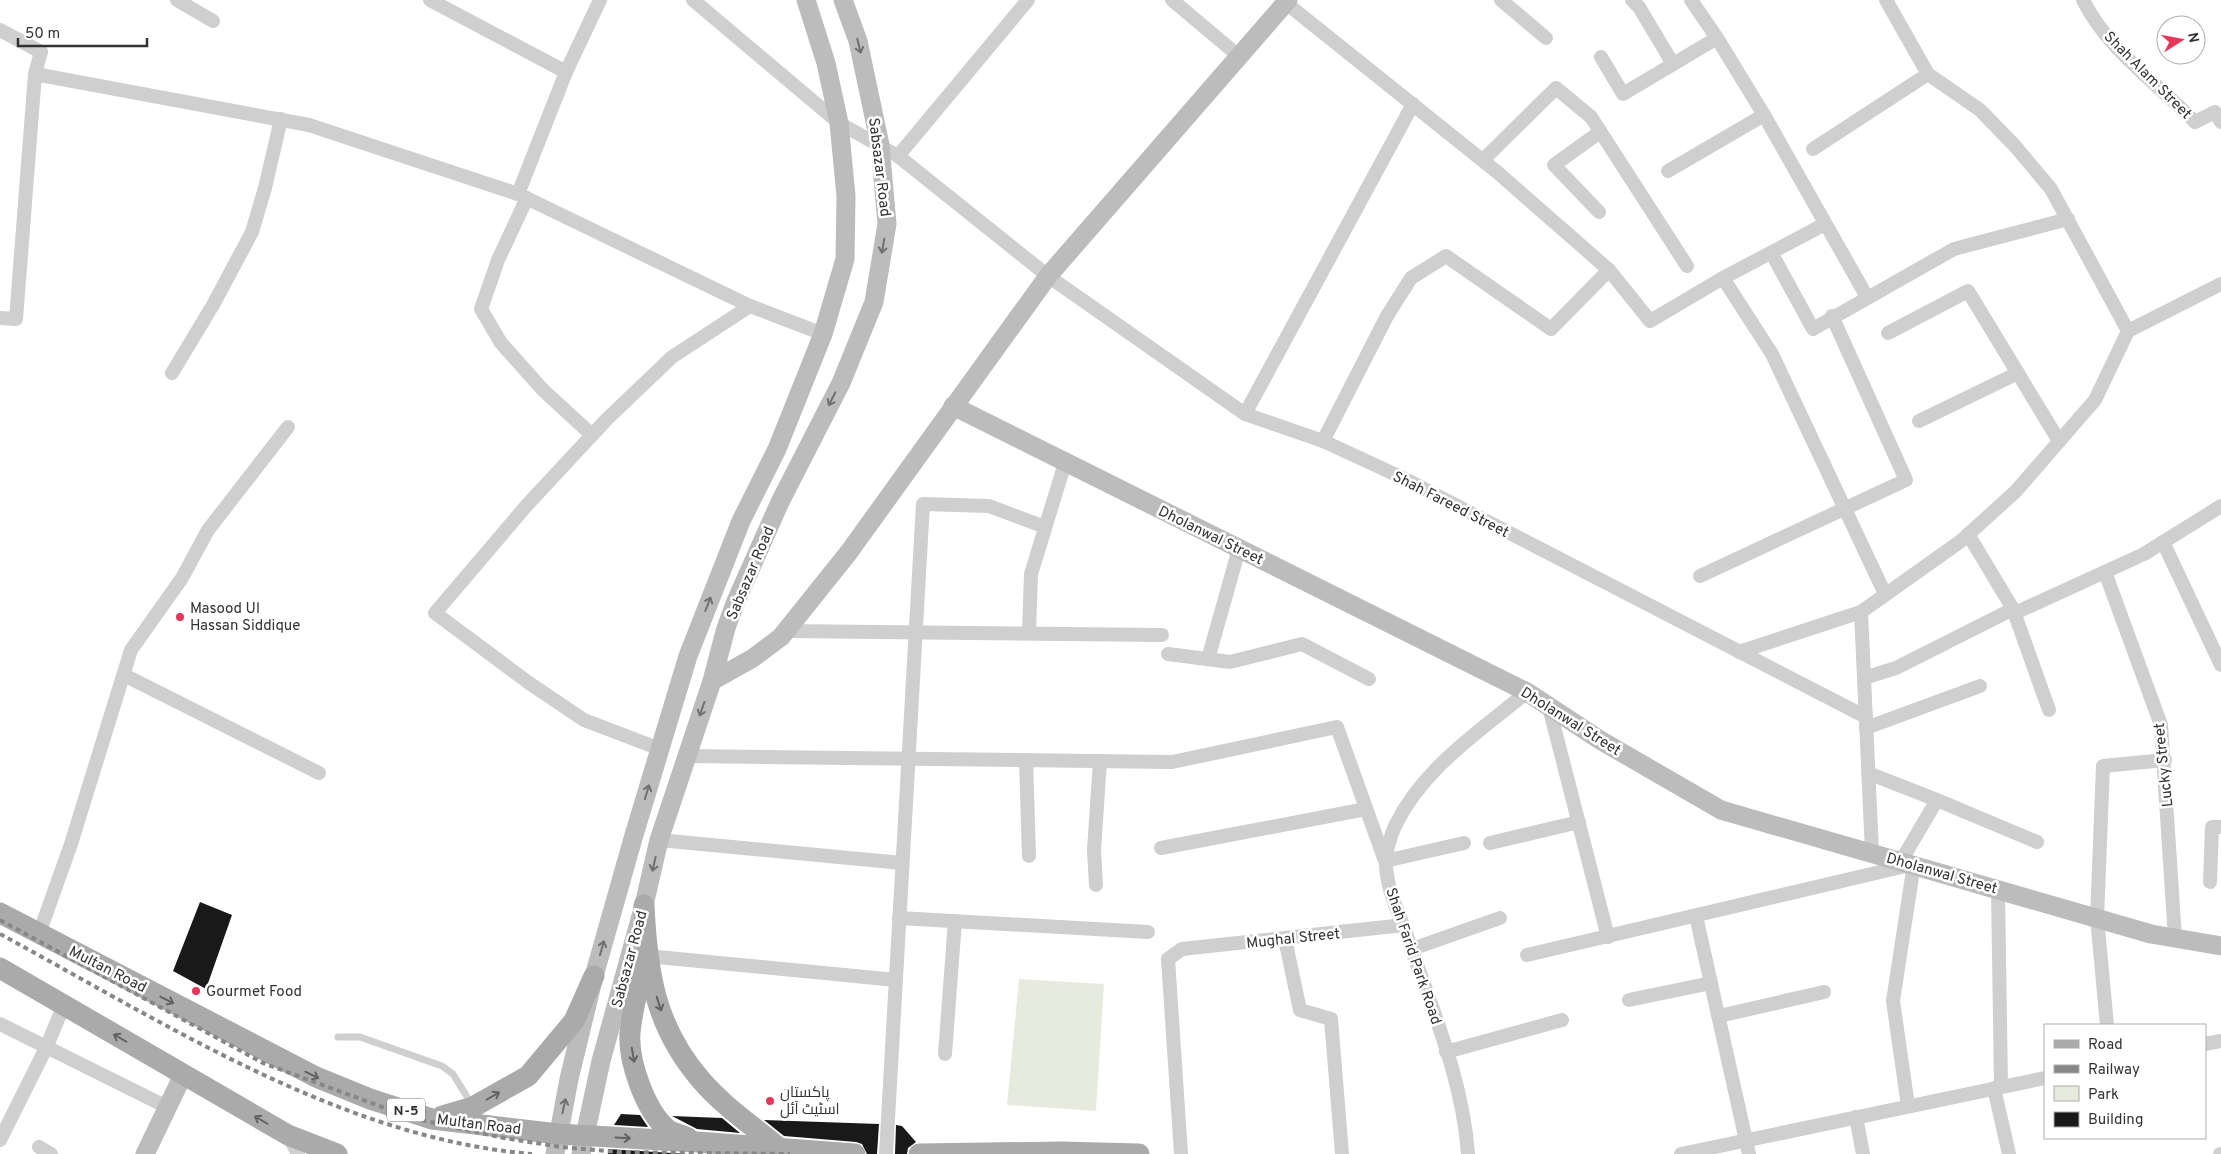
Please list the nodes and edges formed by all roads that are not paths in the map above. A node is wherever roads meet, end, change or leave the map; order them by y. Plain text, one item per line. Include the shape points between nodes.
1 (177, 0) edge
2 (430, 0) edge
3 (600, 0) edge
4 (692, 0) edge
5 (806, 0) edge
6 (843, 0) edge
7 (1028, 0) edge
8 (1172, 0) edge
9 (1501, 0) edge
10 (1632, 0) edge
11 (1691, 0) edge
12 (1886, 0) edge
13 (2083, 0) edge
14 (1287, 1) edge
15 (213, 21) dead end
16 (0, 30) edge
17 (1546, 38) dead end
18 (1717, 38) junction
19 (1240, 57) junction
20 (1602, 57) dead end
21 (1673, 64) junction
22 (566, 72) junction
23 (35, 74) junction
24 (1928, 74) junction
25 (1412, 104) junction
26 (1764, 115) junction
27 (281, 119) junction
28 (2221, 122) edge
29 (839, 123) junction
30 (1600, 132) junction
31 (880, 145) junction
32 (1813, 149) dead end
33 (898, 156) junction
34 (1483, 160) junction
35 (1668, 171) dead end
36 (523, 196) junction
37 (1599, 212) dead end
38 (2068, 219) junction
39 (1825, 224) junction
40 (1772, 254) junction
41 (1687, 266) dead end
42 (1609, 270) junction
43 (1048, 276) junction
44 (1723, 278) junction
45 (2221, 284) edge
46 (1866, 297) junction
47 (750, 306) junction
48 (1832, 316) junction
49 (0, 318) edge
50 (2128, 331) junction
51 (1888, 333) dead end
52 (823, 334) junction
53 (172, 373) dead end
54 (2018, 373) junction
55 (953, 406) junction
56 (1245, 414) junction
57 (1919, 421) dead end
58 (288, 428) dead end
59 (592, 434) junction
60 (2059, 441) junction
61 (1323, 442) junction
62 (1065, 463) junction
63 (2221, 506) edge
64 (1845, 508) junction
65 (1045, 527) junction
66 (1968, 534) junction
67 (2164, 542) junction
68 (1240, 549) junction
69 (2105, 572) junction
70 (1700, 576) dead end
71 (1885, 594) junction
72 (2014, 611) junction
73 (1861, 612) junction
74 (700, 626) junction
75 (726, 628) junction
76 (786, 631) junction
77 (916, 632) junction
78 (1029, 634) junction
79 (1162, 635) dead end
80 (1739, 652) junction
81 (1168, 654) dead end
82 (1208, 659) junction
83 (2221, 665) edge
84 (124, 675) junction
85 (1864, 678) junction
86 (1369, 679) dead end
87 (712, 681) junction
88 (1980, 686) dead end
89 (1527, 692) junction
90 (1549, 706) junction
91 (2050, 710) dead end
92 (1866, 722) junction
93 (660, 749) junction
94 (686, 756) junction
95 (908, 759) junction
96 (1026, 760) junction
97 (2164, 760) junction
98 (1100, 761) junction
99 (319, 772) dead end
100 (1868, 773) junction
101 (1938, 800) junction
102 (1366, 809) junction
103 (1579, 822) junction
104 (2221, 827) edge
105 (659, 840) junction
106 (2037, 842) dead end
107 (1464, 843) dead end
108 (1490, 843) dead end
109 (1161, 848) dead end
110 (1872, 852) junction
111 (1029, 856) dead end
112 (1385, 862) junction
113 (902, 863) junction
114 (1908, 863) junction
115 (2210, 882) dead end
116 (1096, 885) dead end
117 (1998, 889) junction
118 (644, 905) junction
119 (0, 913) edge
120 (1696, 916) junction
121 (899, 918) junction
122 (1500, 918) dead end
123 (2098, 918) junction
124 (955, 921) junction
125 (1404, 925) junction
126 (1148, 932) dead end
127 (39, 934) junction
128 (1608, 936) junction
129 (2175, 938) junction
130 (1285, 939) junction
131 (2221, 946) edge
132 (1412, 949) junction
133 (1527, 955) dead end
134 (646, 956) junction
135 (0, 968) edge
136 (594, 976) junction
137 (896, 980) junction
138 (1711, 983) junction
139 (1824, 992) dead end
140 (1629, 1000) dead end
141 (64, 1005) junction
142 (1719, 1016) junction
143 (1562, 1020) dead end
144 (0, 1024) edge
145 (2107, 1024) edge
146 (338, 1037) dead end
147 (2221, 1041) edge
148 (2206, 1044) edge
149 (46, 1048) junction
150 (1446, 1052) junction
151 (945, 1054) dead end
152 (182, 1074) junction
153 (2044, 1078) edge
154 (1998, 1088) junction
155 (1908, 1106) junction
156 (167, 1107) junction
157 (473, 1107) junction
158 (1856, 1117) junction
159 (432, 1118) junction
160 (288, 1135) junction
161 (0, 1138) edge
162 (697, 1142) junction
163 (556, 1144) edge
164 (582, 1145) edge
165 (1748, 1147) edge
166 (779, 1148) junction
167 (145, 1154) edge
168 (298, 1154) edge
169 (337, 1154) edge
170 (855, 1154) edge
171 (886, 1154) edge
172 (919, 1154) edge
173 (1139, 1154) edge
174 (1181, 1154) edge
175 (1342, 1154) edge
176 (1468, 1154) edge
177 (1681, 1154) edge
178 (1863, 1154) edge
179 (2009, 1154) edge

1 - 15 street
2 - 22 street
3 - 22 street
4 - 29 street, Shah Fareed Street
5 - 29 main road, Sabsazar Road via 826,63
6 -> 31 main road, Sabsazar Road via 858,41
7 - 33 street
8 - 19 street
9 - 17 street
10 - 21 street via 1640,7
11 - 18 street
12 - 24 street
13 - 28 street, Shah Alam Street via 2093,20 2121,51 2194,122 2215,112
14 - 19 main road
14 - 25 street
16 - 23 street via 41,52
18 - 21 street
18 - 26 street
19 - 43 main road
20 - 21 street via 1624,94
22 - 36 street
23 - 27 street
23 - 49 street via 16,319
24 - 32 street
24 - 38 street via 1980,110 2015,146 2051,189
25 - 34 street
25 - 56 street
26 - 35 street
26 - 39 street
27 - 36 street via 309,124
27 - 53 street via 252,232
29 - 31 street, Shah Fareed Street
29 - 52 main road, Sabsazar Road via 846,196 845,259
30 - 34 street via 1590,116 1556,88
30 - 37 street via 1554,165
30 - 41 street
31 - 33 street, Shah Fareed Street
31 -> 75 main road, Sabsazar Road via 887,224 874,302 841,383 780,502
33 - 43 street, Shah Fareed Street
34 - 42 street
36 - 47 street
36 - 59 street via 480,309 501,343 531,377
38 - 46 street via 1954,249
38 - 50 street
39 - 40 street
39 - 46 street
40 - 44 street
40 - 48 street via 1813,329
42 - 44 street via 1650,321
42 - 61 street via 1551,329 1446,256 1411,278 1387,316
43 - 55 main road
43 - 56 street, Shah Fareed Street
44 - 64 street via 1772,354
45 - 50 street
46 - 48 street
47 - 52 street
47 - 59 street via 672,357
48 - 64 street via 1906,480
50 - 60 street via 2095,400
51 - 54 street via 1968,292
74 -> 52 main road, Sabsazar Road via 740,521 777,449
54 - 57 street
54 - 60 street
55 - 62 main road, Dholanwal Street
55 - 76 main road via 849,552
56 - 61 street, Shah Fareed Street
58 - 84 street via 208,530 182,578 131,650
59 - 93 street via 526,505 435,612 528,684 584,720
60 - 66 street via 2016,491
61 - 80 street, Shah Fareed Street via 1403,478
62 - 65 street
62 - 68 main road, Dholanwal Street
63 - 67 street
64 - 70 street
64 - 71 street
65 - 77 street via 989,506 923,504
65 - 78 street via 1030,574
66 - 71 street
66 - 72 street
67 - 69 street
67 - 83 street
68 - 82 street
68 - 89 main road, Dholanwal Street
69 - 72 street
69 - 97 street, Lucky Street via 2161,725
71 - 73 street
72 - 85 street via 1896,668
72 - 91 street
73 - 80 street
73 - 85 street
74 - 75 main road
74 - 93 main road, Sabsazar Road
75 - 87 main road, Sabsazar Road
76 - 77 street
76 - 87 main road via 753,658
77 - 78 street
77 - 95 street
78 - 79 street
80 - 92 street, Shah Fareed Street
81 - 82 street
82 - 86 street via 1230,662 1302,644
84 - 99 street
84 - 127 street
85 - 92 street
87 -> 94 main road, Sabsazar Road
88 - 92 street
89 - 90 main road, Dholanwal Street
89 - 112 street, Shah Farid Park Road via 1438,767 1395,827
90 - 103 street
90 - 110 main road, Dholanwal Street via 1600,740 1721,810
92 - 100 street
136 -> 93 main road, Sabsazar Road
94 - 95 street
94 - 105 main road, Sabsazar Road
95 - 96 street
95 - 113 street
96 - 98 street
96 - 111 street
97 - 123 street via 2103,766
97 - 129 street, Lucky Street
98 - 102 street via 1172,762 1337,727
98 - 116 street via 1094,850
100 - 101 street
100 - 110 street
101 - 106 street
101 - 114 street
102 - 109 street
102 - 112 street
103 - 108 street
103 - 128 street
104 - 115 street via 2212,827
105 - 113 street
105 -> 118 main road, Sabsazar Road
107 - 112 street
110 - 114 main road, Dholanwal Street
112 - 125 street, Shah Farid Park Road via 1390,890
113 - 121 street
114 - 117 main road, Dholanwal Street
114 - 120 street
114 - 155 street via 1893,1001
117 - 123 main road, Dholanwal Street
117 - 154 street
118 - 134 main road
118 - 164 main road, Sabsazar Road via 601,1061
119 - 127 main road, Multan Road / N-5
120 - 128 street
120 - 138 street
121 - 124 street
121 - 137 street
122 - 132 street
123 - 129 main road, Dholanwal Street
123 - 145 street
124 - 126 street
124 - 151 street
125 - 130 street, Mughal Street
125 - 132 street, Shah Farid Park Road
127 -> 159 main road, Multan Road / N-5 via 316,1077 370,1099
128 - 133 street
129 - 131 main road, Dholanwal Street
130 - 174 street, Mughal Street via 1182,949 1168,959
130 - 175 street via 1300,1010 1331,1019
132 - 150 street, Shah Farid Park Road
134 - 137 street
134 -> 162 main road via 630,1036 635,1067 645,1099 667,1129
134 -> 166 main road via 661,1012 678,1050 702,1080
135 - 141 main road
157 -> 136 main road via 528,1076 574,1021
163 -> 136 main road, Sabsazar Road
137 - 171 street
138 - 140 street
138 - 142 street
139 - 142 street
141 - 149 street
152 -> 141 main road
142 - 165 street
143 - 150 street
144 - 149 street
146 - 157 lane via 360,1037 442,1066 453,1074
147 - 148 street
149 - 156 street
149 - 161 street
150 - 176 street, Shah Farid Park Road via 1461,1099
152 - 156 main road
160 -> 152 main road
153 - 154 street
154 - 155 street
154 - 179 street
155 - 158 street
156 - 167 main road
157 - 159 main road
158 - 165 street
158 - 178 street
159 - 163 main road, Multan Road / N-5
160 - 168 street
160 - 169 main road
164 -> 162 main road, Multan Road / N-5
162 - 166 main road, Multan Road / N-5
163 - 164 main road, Multan Road / N-5
165 - 177 street
166 - 170 main road, Multan Road / N-5
172 - 173 main road

